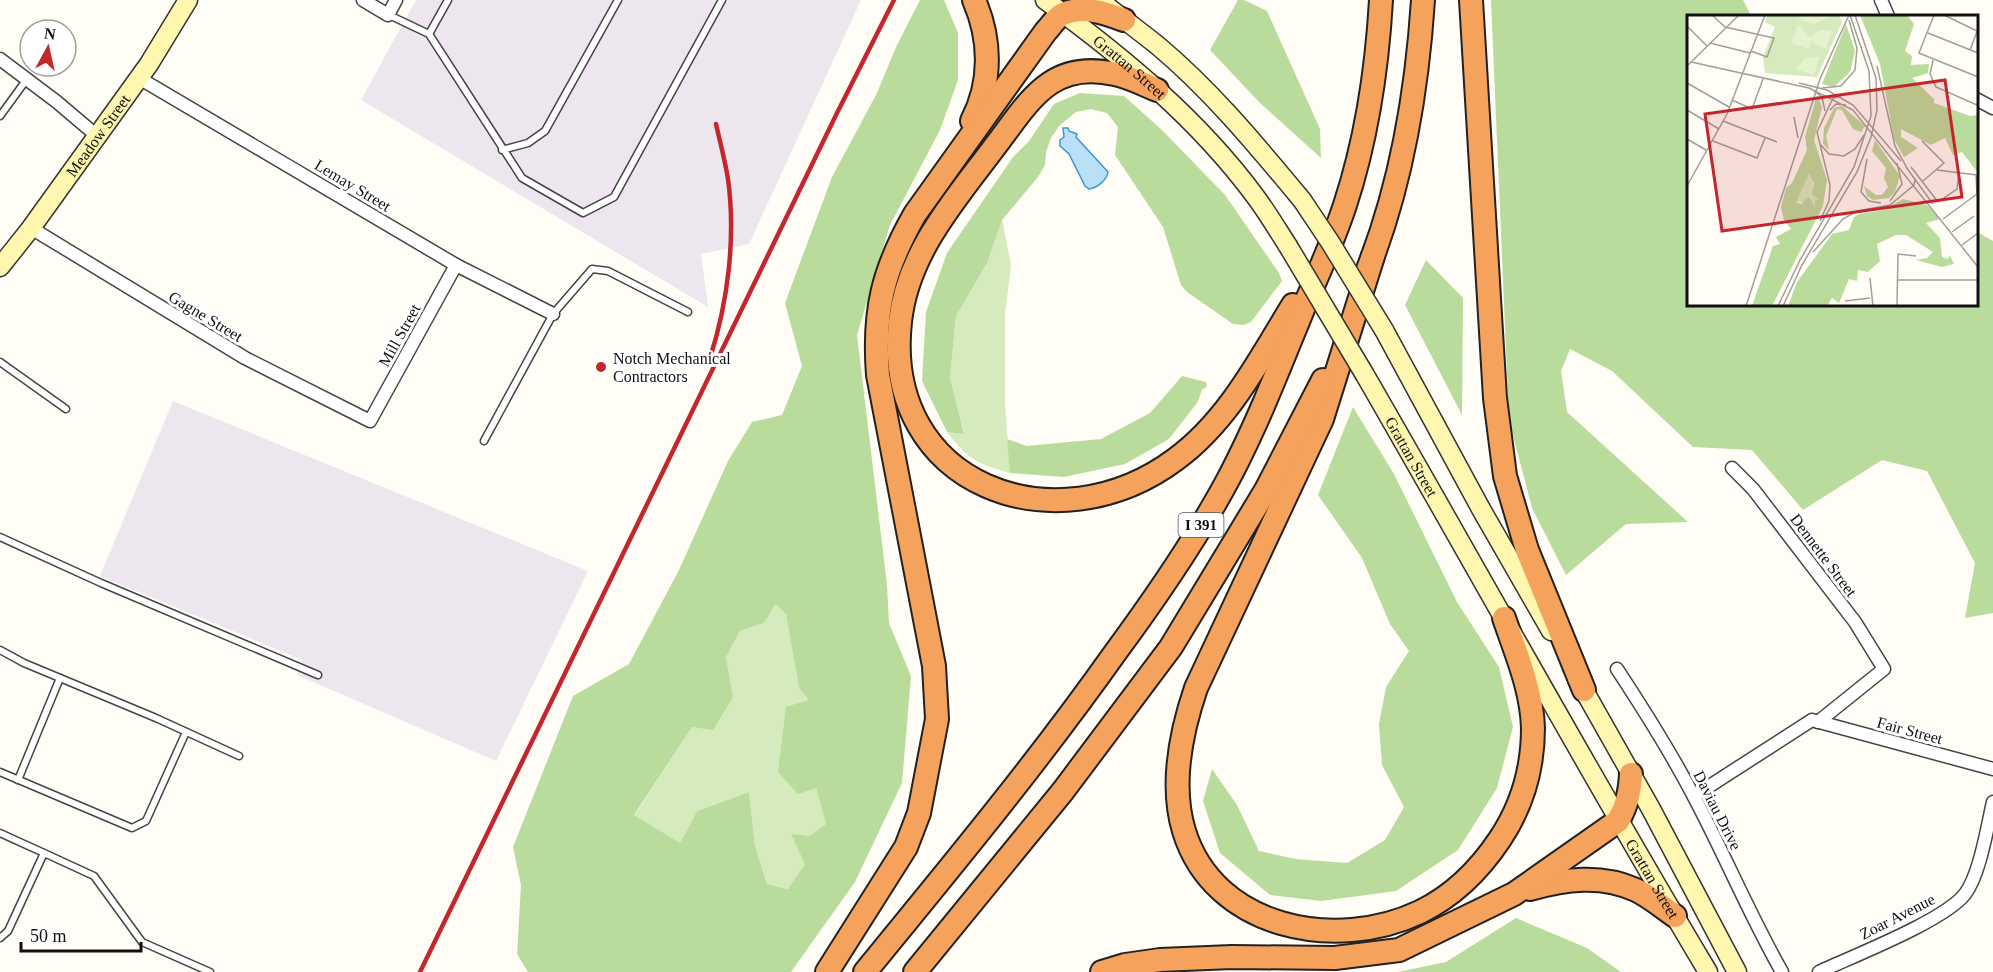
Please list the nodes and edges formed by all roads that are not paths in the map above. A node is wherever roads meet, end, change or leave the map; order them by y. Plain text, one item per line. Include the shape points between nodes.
1 (188, 0) edge
2 (363, 0) edge
3 (396, 0) edge
4 (448, 0) edge
5 (618, 0) edge
6 (722, 0) edge
7 (974, 0) edge
8 (1045, 0) edge
9 (1099, 0) edge
10 (1381, 0) edge
11 (1424, 0) edge
12 (1470, 0) edge
13 (1881, 0) edge
14 (1064, 14) junction
15 (388, 15) junction
16 (1888, 15) edge
17 (1124, 20) junction
18 (429, 34) junction
19 (0, 59) edge
20 (139, 78) junction
21 (27, 79) junction
22 (1156, 90) junction
23 (1978, 100) edge
24 (1993, 108) edge
25 (0, 116) edge
26 (97, 136) junction
27 (502, 150) junction
28 (947, 167) junction
29 (1344, 208) junction
30 (31, 228) junction
31 (1373, 256) junction
32 (456, 265) junction
33 (0, 267) edge
34 (688, 312) dead end
35 (553, 314) junction
36 (0, 362) edge
37 (66, 409) dead end
38 (370, 421) joint
39 (484, 441) dead end
40 (1732, 468) dead end
41 (0, 537) edge
42 (1504, 618) junction
43 (0, 650) edge
44 (1617, 669) dead end
45 (318, 675) dead end
46 (60, 678) junction
47 (1584, 690) junction
48 (1818, 722) junction
49 (186, 732) junction
50 (239, 756) dead end
51 (1993, 769) edge
52 (0, 772) edge
53 (1631, 774) junction
54 (18, 780) junction
55 (1694, 796) junction
56 (1993, 802) edge
57 (1618, 821) junction
58 (0, 833) edge
59 (44, 853) junction
60 (1514, 894) junction
61 (1675, 916) junction
62 (0, 938) edge
63 (210, 972) edge
64 (827, 972) edge
65 (866, 972) edge
66 (915, 972) edge
67 (1102, 972) edge
68 (1708, 972) edge
69 (1737, 972) edge
70 (1782, 972) edge
71 (1819, 972) edge

1 - 20 main road, Meadow Street
2 - 15 street
3 - 15 street
4 - 18 lane
5 - 27 lane via 545,131 528,143
6 - 27 lane via 614,197 583,213 522,178
7 - 28 highway via 987,43 986,78 974,118
8 - 14 main road, Grattan Street
9 - 17 main road, Grattan Street
10 - 29 highway, I 391 via 1367,123
11 - 31 highway, I 391 via 1407,137
12 - 47 highway via 1495,398 1505,476 1527,550
13 - 16 street
14 - 17 highway via 1098,11
14 - 22 main road, Grattan Street
14 - 28 highway via 1046,32
15 - 18 lane
17 - 47 main road, Grattan Street, bridge via 1213,98 1302,200 1384,330
18 - 27 lane
19 - 21 street
20 - 26 main road, Meadow Street
20 - 32 street, Lemay Street
21 - 25 lane
21 - 26 street
22 - 29 highway via 1117,74 1095,71 1076,71 1041,88 953,202 917,259 900,319 899,352 906,395 916,422 936,450 973,480 1028,498 1079,499 1121,490 1177,459 1209,429 1251,373 1309,279
22 - 42 main road, Grattan Street, bridge via 1211,144 1255,196 1288,246
23 - 24 street
26 - 30 main road, Meadow Street
28 - 64 highway via 915,214 894,255 880,298 876,332 878,375 934,666 937,719 919,813 906,847
29 - 65 highway, I 391 via 1264,406 1193,539 1072,714
30 - 33 main road, Meadow Street
30 - 38 street, Gagne Street via 244,358
31 - 42 highway via 1322,419 1196,688 1186,719 1178,771 1180,816 1190,845 1216,885 1236,902 1269,920 1297,928 1342,931 1376,927 1408,917 1460,885 1491,853 1512,820 1530,761 1531,705
31 - 66 highway, I 391 via 1298,429 1266,490 1171,647 1063,791
32 - 35 street, Lemay Street
32 - 38 street, Mill Street
34 - 35 lane via 608,271 592,269
35 - 39 lane
36 - 37 lane
40 - 48 street, Dennette Street via 1753,489 1855,622 1884,668
41 - 45 lane
42 - 57 main road, Grattan Street
43 - 46 lane
44 - 55 street, Daviau Drive
46 - 49 lane
46 - 54 lane
47 - 53 main road, Grattan Street
48 - 51 street, Fair Street
48 - 55 street via 1812,720
49 - 50 lane
49 - 54 lane via 140,826 132,828
52 - 54 lane
53 - 57 highway via 1626,806
53 - 69 main road, Grattan Street
55 - 70 street, Daviau Drive
56 - 71 street, Zoar Avenue via 1975,874 1958,901 1921,924
57 - 60 highway
57 - 61 main road, Grattan Street
58 - 59 lane
59 - 62 lane via 8,932
59 - 63 lane via 94,876 142,942
60 - 61 highway via 1557,881 1606,881 1636,890
60 - 67 highway via 1399,950 1335,958 1160,960
61 - 68 main road, Grattan Street

